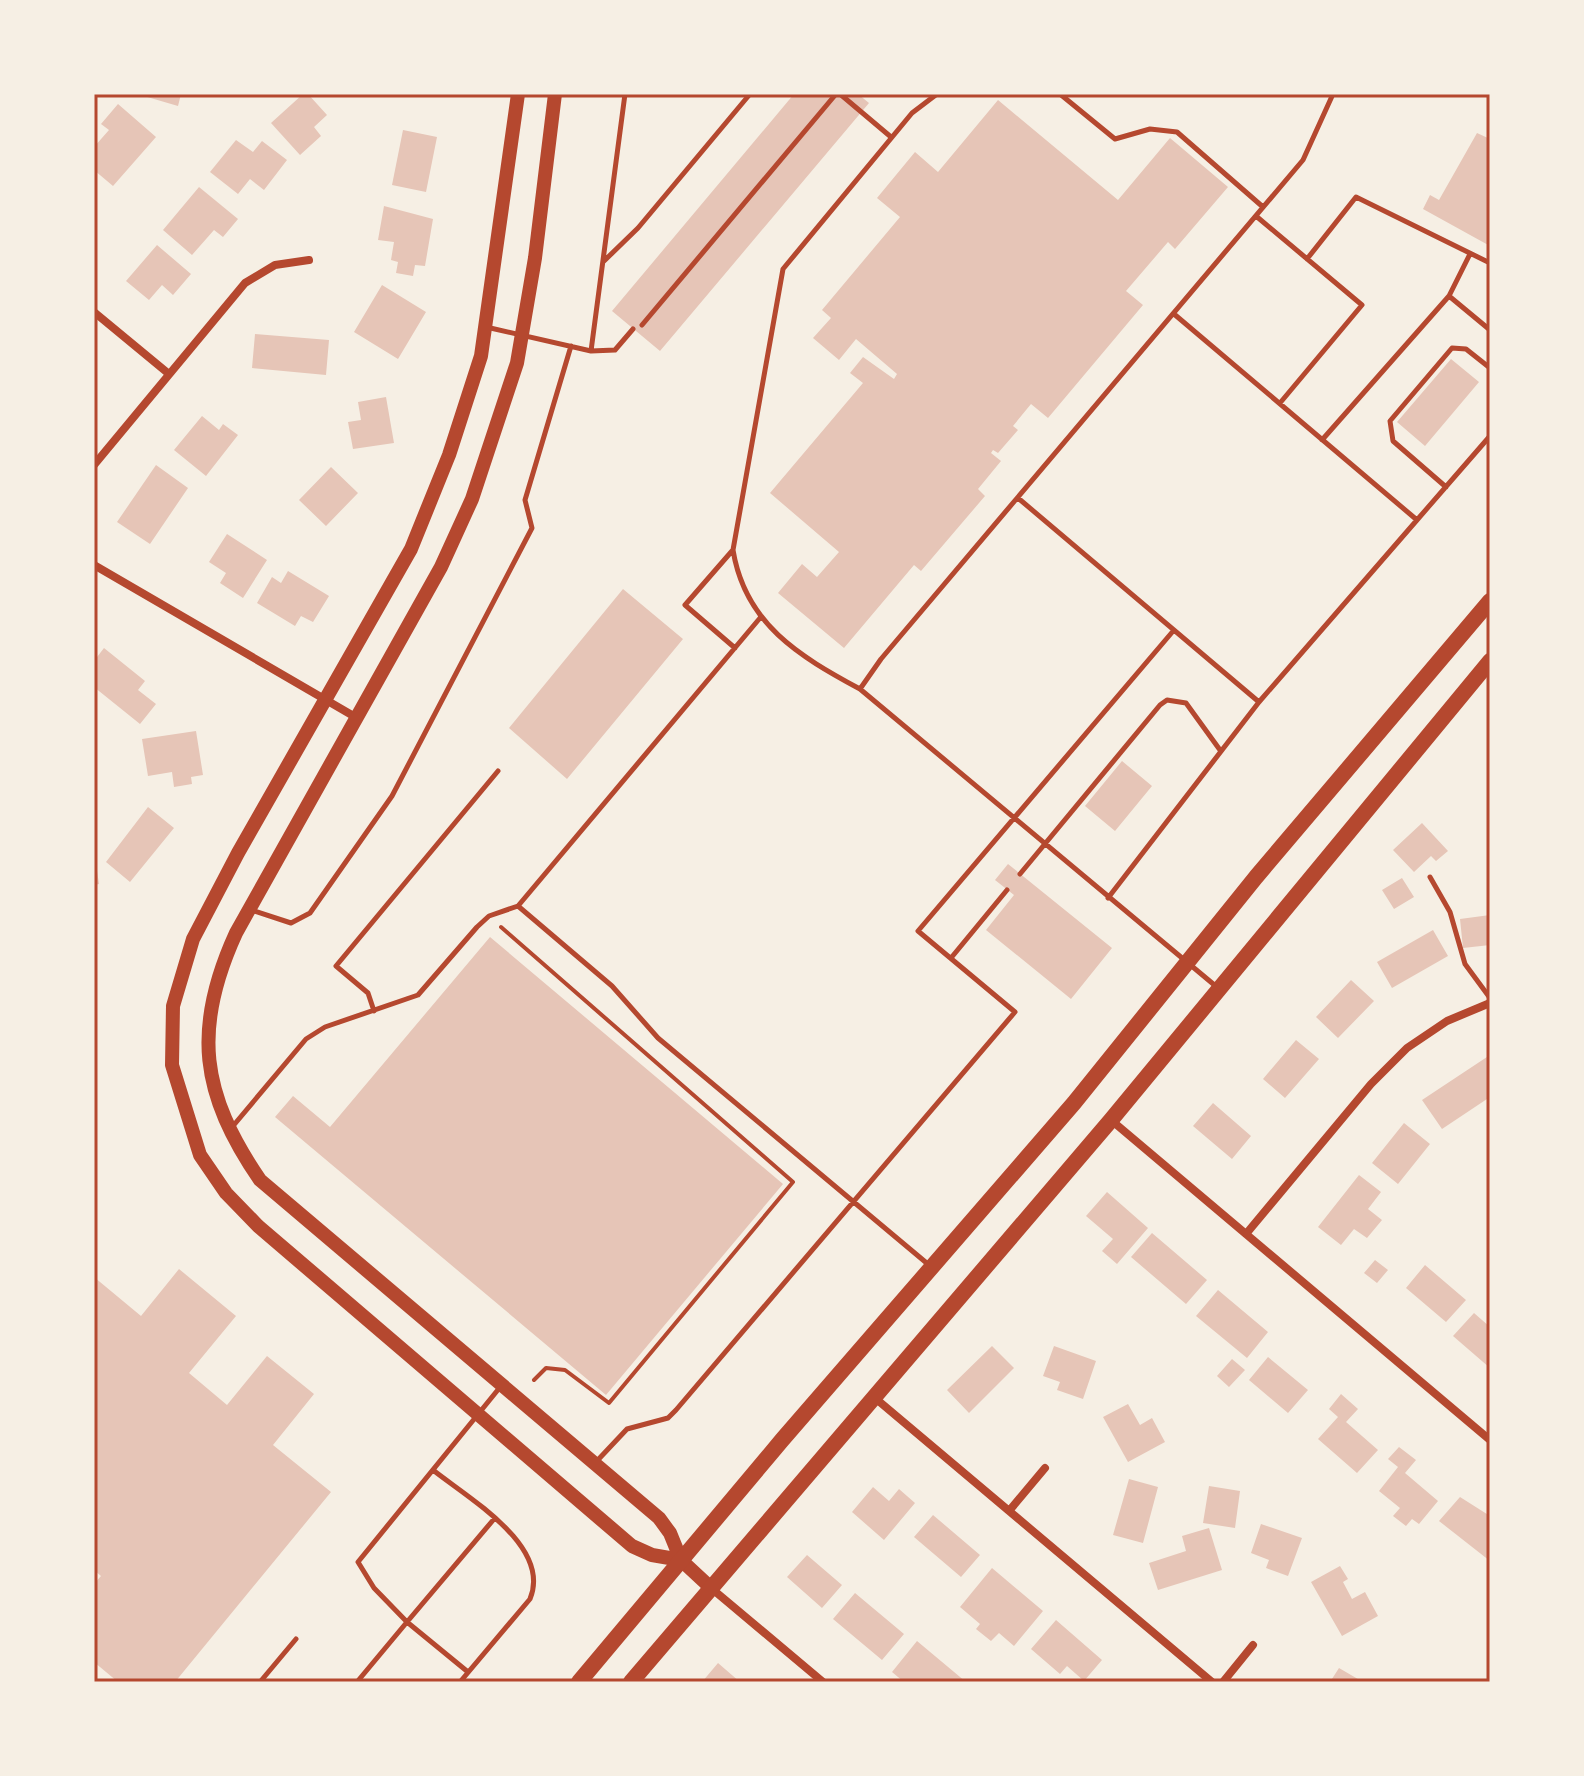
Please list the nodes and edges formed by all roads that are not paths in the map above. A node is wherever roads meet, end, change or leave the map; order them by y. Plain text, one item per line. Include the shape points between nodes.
1 (518, 94) edge
2 (555, 94) edge
3 (625, 94) edge
4 (750, 94) edge
5 (838, 94) edge
6 (937, 94) edge
7 (1060, 94) edge
8 (1333, 94) edge
9 (891, 137) junction
10 (1263, 207) junction
11 (1256, 216) junction
12 (1470, 254) junction
13 (1307, 259) junction
14 (309, 260) dead end
15 (602, 263) junction
16 (1490, 263) edge
17 (1449, 296) junction
18 (94, 312) edge
19 (1174, 314) junction
20 (642, 325) dead end
21 (485, 326) junction
22 (633, 329) dead end
23 (1490, 330) edge
24 (523, 334) junction
25 (571, 346) junction
26 (591, 351) junction
27 (1490, 368) edge
28 (169, 374) junction
29 (1280, 403) junction
30 (1490, 436) edge
31 (1322, 440) junction
32 (94, 465) edge
33 (1446, 487) junction
34 (1018, 498) junction
35 (1417, 520) junction
36 (733, 550) junction
37 (94, 565) edge
38 (1490, 601) edge
39 (760, 618) junction
40 (1174, 630) junction
41 (735, 648) junction
42 (1490, 661) edge
43 (860, 689) junction
44 (327, 701) junction
45 (1259, 702) junction
46 (357, 718) junction
47 (1220, 750) junction
48 (498, 771) dead end
49 (1015, 818) junction
50 (1045, 843) junction
51 (1020, 874) dead end
52 (1430, 877) dead end
53 (1007, 890) dead end
54 (1108, 898) junction
55 (518, 906) junction
56 (248, 909) junction
57 (951, 958) junction
58 (1186, 962) junction
59 (1219, 989) junction
60 (1490, 1001) edge
61 (374, 1011) junction
62 (1111, 1120) junction
63 (229, 1130) junction
64 (853, 1202) junction
65 (1246, 1234) junction
66 (932, 1267) junction
67 (501, 1386) junction
68 (875, 1398) junction
69 (478, 1413) junction
70 (1490, 1440) edge
71 (594, 1463) junction
72 (1045, 1468) dead end
73 (433, 1469) junction
74 (1009, 1511) junction
75 (494, 1519) junction
76 (681, 1560) junction
77 (710, 1587) junction
78 (407, 1622) junction
79 (296, 1639) dead end
80 (1253, 1645) dead end
81 (468, 1672) junction
82 (260, 1682) edge
83 (357, 1682) edge
84 (460, 1682) edge
85 (579, 1682) edge
86 (631, 1682) edge
87 (823, 1682) edge
88 (1212, 1682) edge
89 (1223, 1682) edge

1 - 21 street
2 - 24 street
3 - 15 lane
4 - 15 lane via 638,228
5 - 9 lane
5 - 20 lane
6 - 9 lane
7 - 10 lane via 1115,139 1150,129 1177,132
8 - 10 lane via 1303,160
9 - 36 lane via 783,269
10 - 11 lane
11 - 13 lane
11 - 19 lane
12 - 13 lane via 1356,197
12 - 16 lane
12 - 17 lane
13 - 29 lane via 1362,305
14 - 28 street via 275,265 245,283
15 - 26 lane
17 - 23 lane
17 - 31 lane
18 - 28 street
19 - 29 lane
19 - 34 lane
21 - 24 lane
21 - 44 street via 481,356 449,455 411,549
22 - 26 lane via 615,350
24 - 25 lane
24 - 46 street via 472,499 441,567
25 - 26 lane
25 - 56 lane via 525,500 532,528 392,796 331,887 301,920 291,923
27 - 33 lane via 1466,349 1452,348 1390,421 1393,441
28 - 32 street
29 - 31 lane
30 - 33 lane
31 - 35 lane
33 - 35 lane
34 - 40 lane
34 - 43 lane
35 - 45 lane
36 - 39 lane via 738,579
36 - 41 lane via 685,605
37 - 44 street
38 - 58 main road
39 - 41 lane
39 - 43 lane via 806,660
40 - 45 lane
40 - 49 lane
41 - 55 lane
42 - 59 main road
43 - 49 lane
44 - 46 street
44 - 69 street via 193,939 173,1006 172,1065 200,1155 226,1193
45 - 47 lane
46 - 56 street
47 - 50 lane via 1186,703 1167,700
47 - 54 lane
48 - 61 lane via 336,966 368,993
49 - 50 lane
49 - 57 lane via 918,931
50 - 51 lane
50 - 54 lane
52 - 60 lane via 1450,912 1465,964
53 - 57 lane
54 - 58 lane
55 - 61 lane via 489,916 418,995
55 - 64 lane via 612,986 658,1038
56 - 63 street via 218,971 210,1015 215,1099
57 - 64 lane via 1015,1012
58 - 59 lane
58 - 66 main road via 1074,1103
59 - 62 main road
60 - 65 street via 1407,1048
61 - 63 lane via 306,1039
62 - 65 street
62 - 68 main road
63 - 67 street via 260,1180 283,1202
64 - 66 lane
64 - 71 lane via 676,1410 668,1418 627,1429
65 - 70 street
66 - 76 main road
67 - 69 lane
67 - 71 street
68 - 74 street
68 - 77 main road
69 - 73 lane
69 - 76 street via 632,1546
71 - 76 street via 659,1518
72 - 74 street
73 - 75 lane
73 - 78 lane via 358,1562 374,1588
74 - 88 street
75 - 78 lane
75 - 81 lane via 528,1554 534,1588
76 - 77 street
76 - 85 main road
77 - 86 main road
77 - 87 street
78 - 81 lane
78 - 83 lane
79 - 82 lane
80 - 89 street
81 - 84 lane

